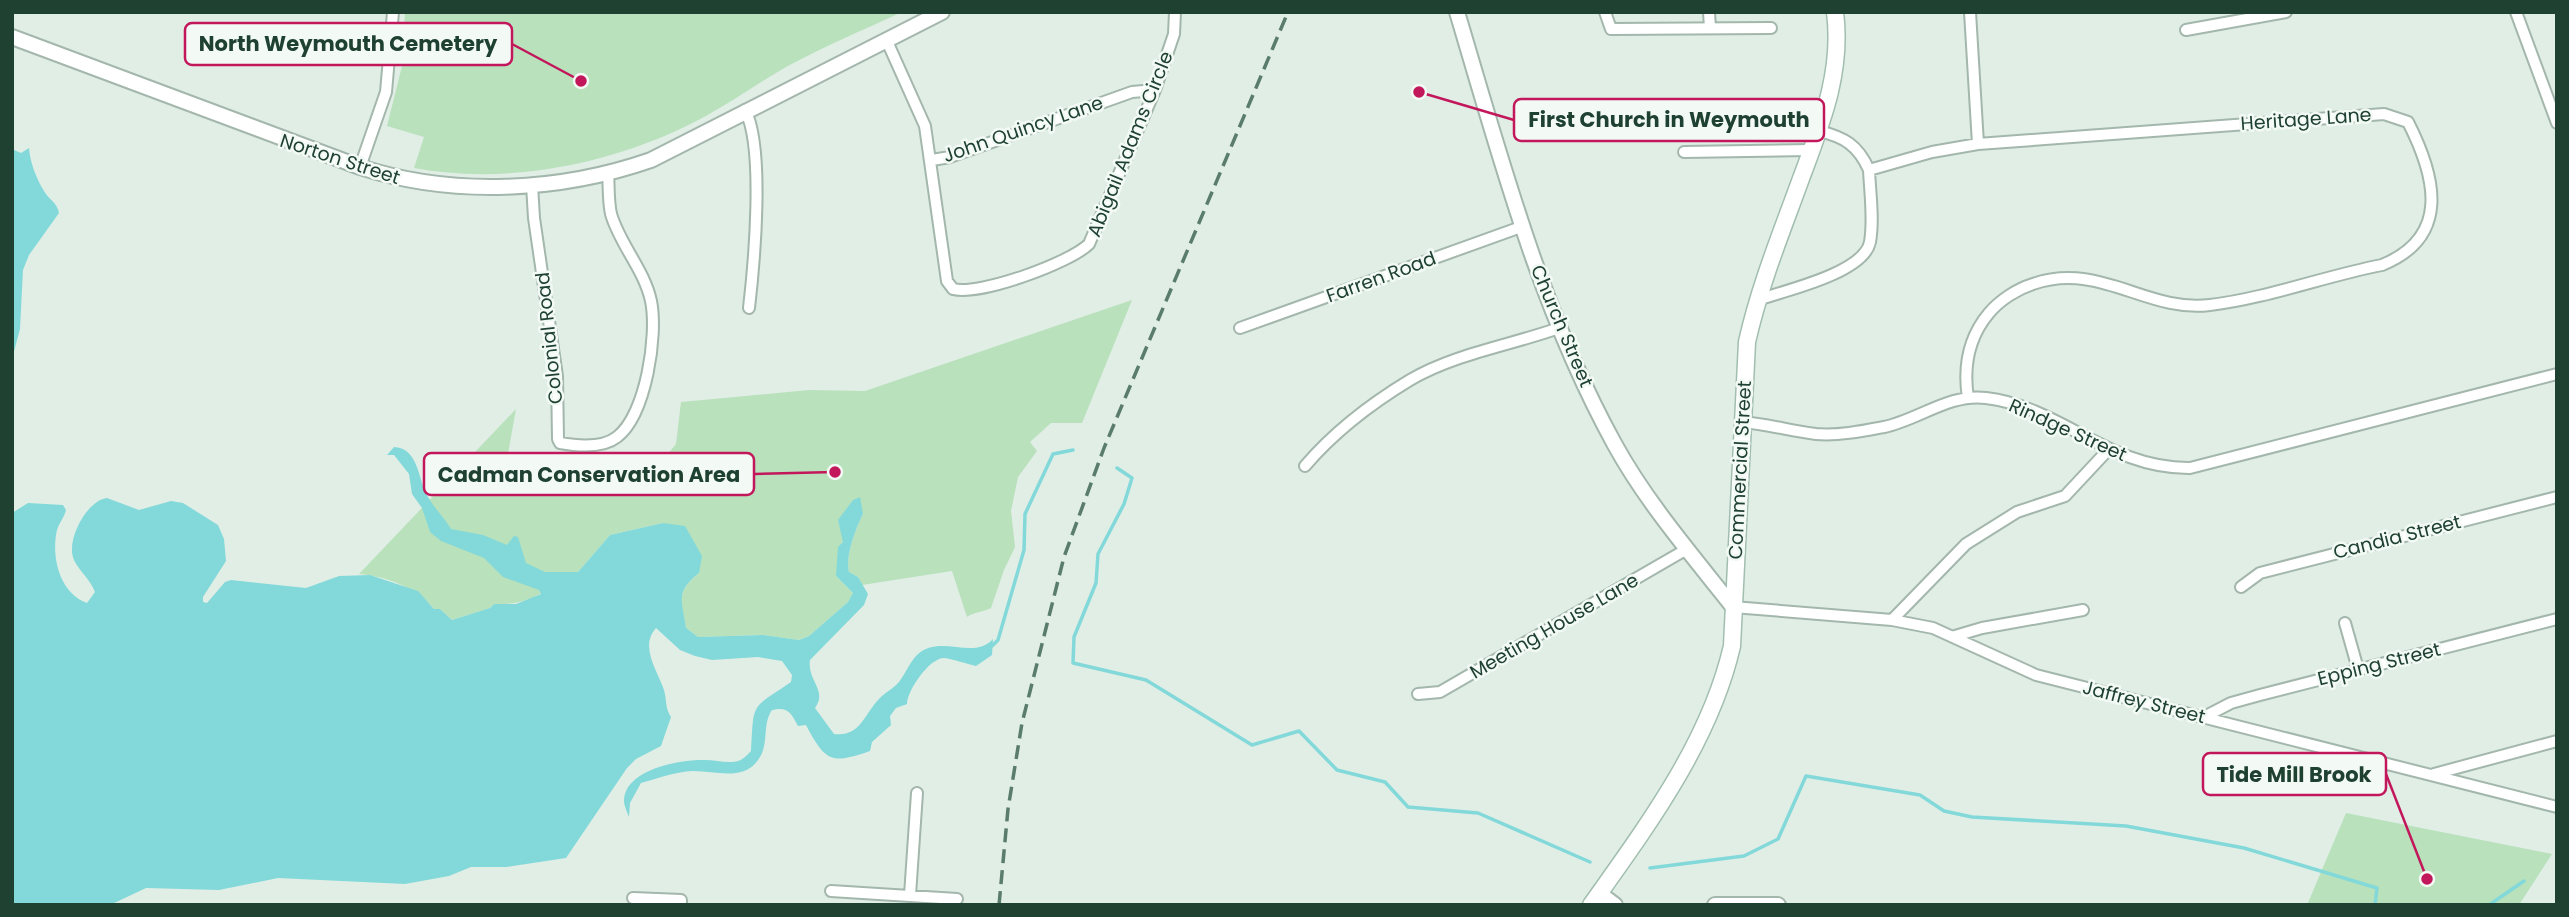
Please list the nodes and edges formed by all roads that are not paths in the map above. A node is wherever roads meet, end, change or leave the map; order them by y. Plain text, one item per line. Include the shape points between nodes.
1 (393, 12) edge
2 (942, 12) edge
3 (1175, 12) edge
4 (1457, 12) edge
5 (1605, 12) edge
6 (1709, 12) edge
7 (1835, 12) edge
8 (1970, 12) edge
9 (2286, 12) edge
10 (2516, 12) edge
11 (1710, 28) junction
12 (1771, 28) dead end
13 (2186, 30) dead end
14 (12, 37) edge
15 (886, 38) junction
16 (1155, 90) junction
17 (745, 110) junction
18 (2557, 123) edge
19 (1819, 131) junction
20 (1979, 144) junction
21 (1812, 150) junction
22 (1684, 152) dead end
23 (932, 160) junction
24 (360, 167) junction
25 (1869, 170) junction
26 (608, 172) junction
27 (532, 185) junction
28 (1521, 227) junction
29 (1757, 300) junction
30 (748, 308) dead end
31 (1240, 328) dead end
32 (1559, 328) junction
33 (2557, 374) edge
34 (1968, 398) junction
35 (1742, 422) junction
36 (2108, 450) junction
37 (1305, 466) dead end
38 (2557, 497) edge
39 (1687, 549) junction
40 (2241, 587) dead end
41 (1733, 607) junction
42 (2083, 610) dead end
43 (2557, 619) edge
44 (1892, 620) junction
45 (2345, 623) dead end
46 (1955, 636) junction
47 (2358, 669) junction
48 (1418, 694) dead end
49 (2204, 717) junction
50 (2557, 741) edge
51 (2432, 775) junction
52 (918, 793) dead end
53 (2557, 807) edge
54 (831, 891) dead end
55 (874, 893) junction
56 (910, 895) junction
57 (633, 898) dead end
58 (957, 899) dead end
59 (1595, 899) edge
60 (681, 902) edge
61 (872, 905) edge
62 (1615, 905) edge
63 (1715, 905) edge
64 (1778, 905) edge

1 - 24 street via 386,92
2 - 15 street, Norton Street
3 - 16 street, Abigail Adams Circle via 1174,34
4 - 28 street, Church Street
5 - 11 street via 1611,29
6 - 11 street
7 - 19 main road, Commercial Street via 1838,39 1833,88
8 - 20 street
9 - 13 street
10 - 18 street
11 - 12 street
14 - 24 street, Norton Street
15 - 17 street, Norton Street
15 - 23 street, Abigail Adams Circle via 925,126
16 - 23 street, John Quincy Lane via 1132,92
16 - 23 street, Abigail Adams Circle via 1089,244 1074,257 972,291 953,289 947,281
17 - 26 street, Norton Street via 662,155
17 - 30 street via 752,131 756,198
19 - 21 main road, Commercial Street
19 - 25 street via 1853,145
20 - 25 street, Heritage Lane
20 - 34 street, Heritage Lane via 2384,114 2408,122 2428,175 2432,209 2417,245 2402,257 2210,305 2171,302 2082,277 2053,278 2026,286 1992,310 1977,330 1966,364
21 - 22 street
21 - 29 main road, Commercial Street
24 - 27 street, Norton Street via 411,182 464,187
25 - 29 street via 1870,243 1864,255 1829,275
26 - 27 street, Norton Street
26 - 27 street, Colonial Road via 611,212 651,303 649,365 634,417 618,437 587,445 560,443 558,439 557,376
28 - 31 street, Farren Road
28 - 32 street, Church Street
29 - 35 main road, Commercial Street via 1747,342
32 - 37 street via 1411,379 1359,415
32 - 39 street, Church Street via 1615,446
33 - 36 street, Rindge Street via 2190,468 2166,468
34 - 35 street, Rindge Street via 1888,426 1840,434
34 - 36 street, Rindge Street via 1998,399 2025,407
35 - 41 main road, Commercial Street
36 - 44 street via 2064,496 2017,512 1966,544
38 - 40 street, Candia Street via 2260,573
39 - 41 street, Church Street
39 - 48 street, Meeting House Lane via 1440,692
41 - 44 street, Jaffrey Street
41 - 59 main road, Commercial Street via 1732,646 1723,686 1669,789
42 - 46 street
43 - 47 street, Epping Street
44 - 46 street, Jaffrey Street
45 - 47 street
46 - 49 street, Jaffrey Street via 2036,675
47 - 49 street, Epping Street via 2231,703
49 - 51 street, Jaffrey Street
50 - 51 street
51 - 53 street, Jaffrey Street
52 - 56 street
54 - 55 street
55 - 56 street
55 - 61 street
56 - 58 street
57 - 60 street
59 - 62 street
63 - 64 street

